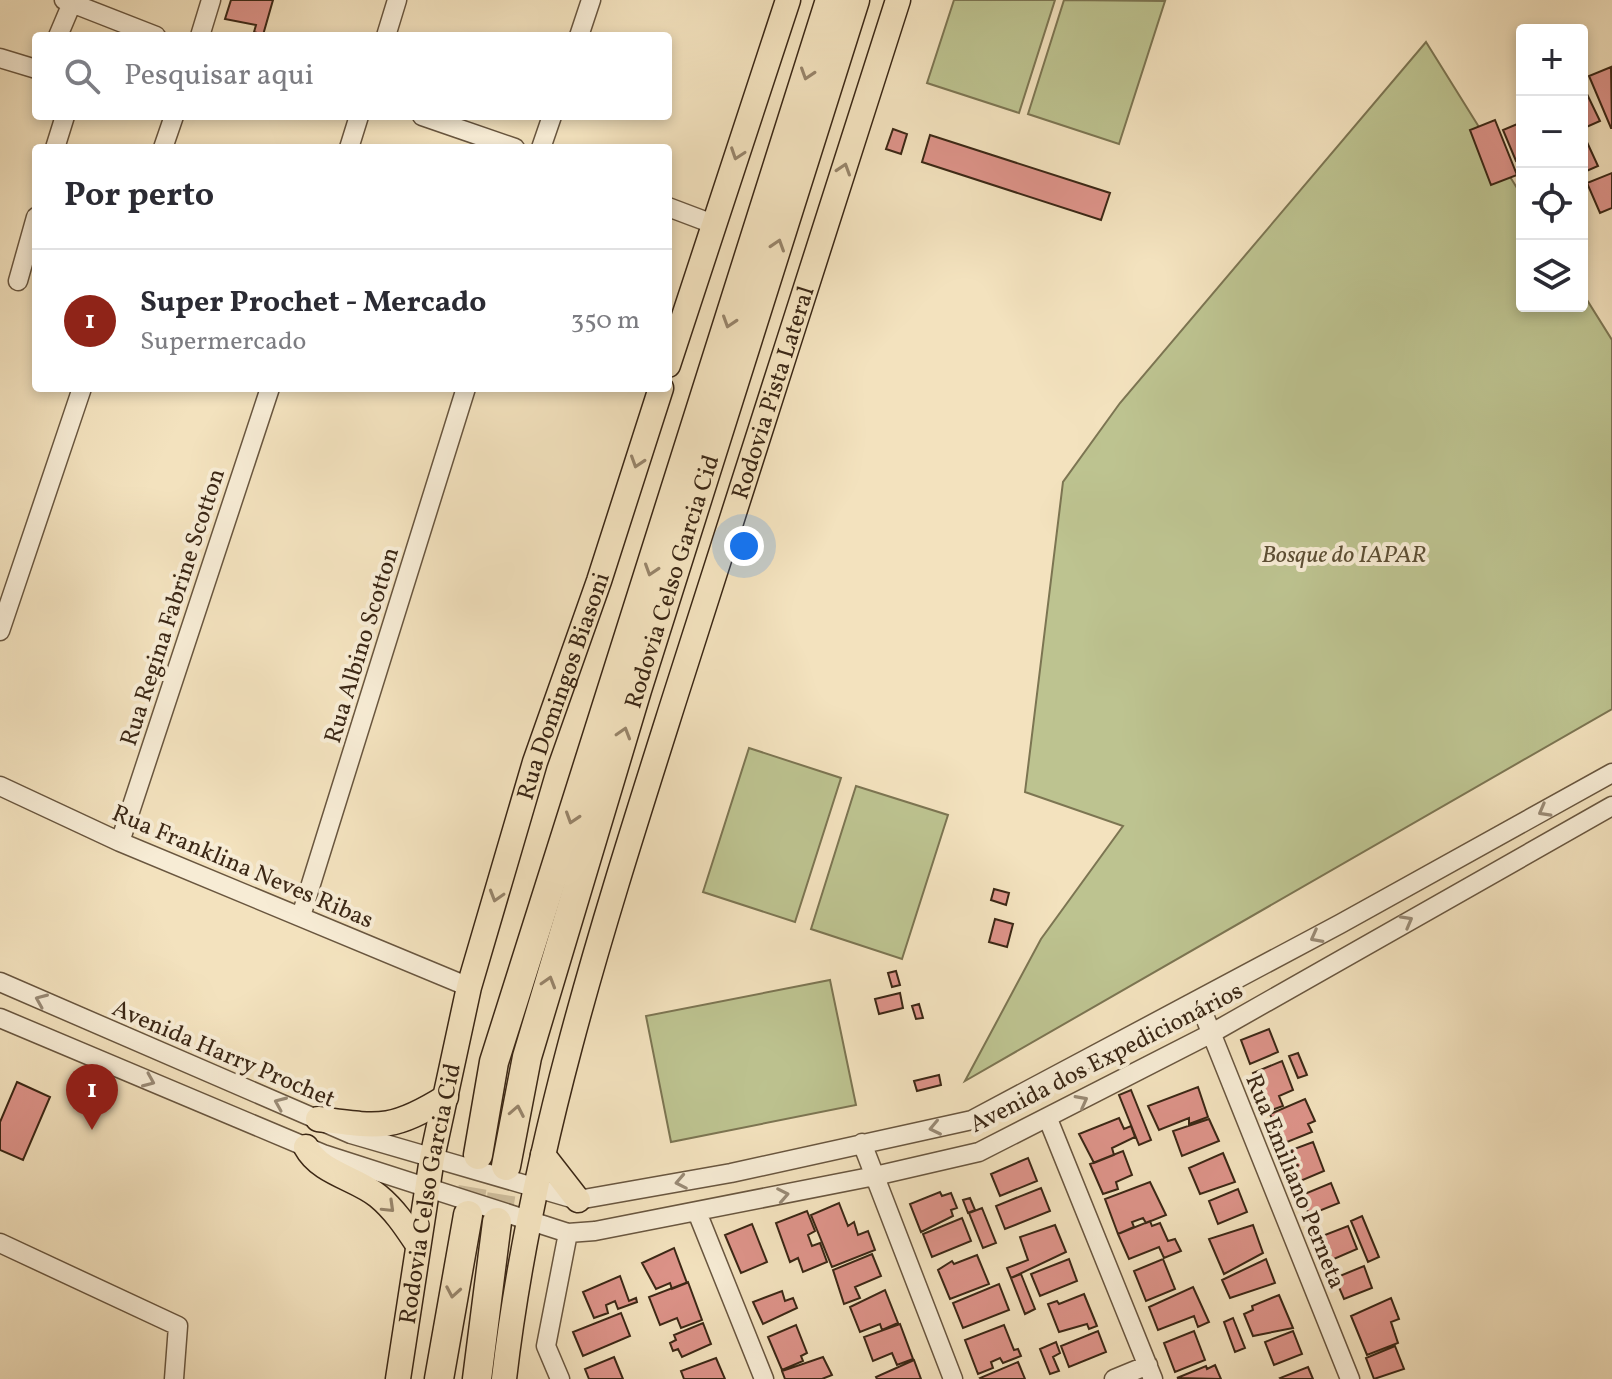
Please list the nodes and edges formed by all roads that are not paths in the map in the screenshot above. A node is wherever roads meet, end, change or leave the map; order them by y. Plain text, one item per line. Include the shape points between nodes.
1 (211, 0) edge
2 (397, 0) edge
3 (591, 0) edge
4 (788, 0) edge
5 (830, 0) edge
6 (855, 0) edge
7 (898, 0) edge
8 (68, 2) edge
9 (59, 32) edge
10 (146, 32) edge
11 (201, 32) edge
12 (387, 32) edge
13 (580, 32) edge
14 (0, 58) edge
15 (32, 68) edge
16 (64, 120) edge
17 (173, 120) edge
18 (358, 120) edge
19 (434, 120) edge
20 (551, 120) edge
21 (56, 144) edge
22 (164, 144) edge
23 (350, 144) edge
24 (503, 144) edge
25 (542, 144) edge
26 (672, 209) edge
27 (713, 224) junction
28 (32, 231) edge
29 (18, 281) dead end
30 (672, 352) edge
31 (81, 392) edge
32 (269, 392) edge
33 (465, 392) edge
34 (660, 392) edge
35 (0, 631) edge
36 (1612, 773) edge
37 (0, 786) edge
38 (1612, 806) edge
39 (120, 842) junction
40 (301, 916) junction
41 (0, 982) edge
42 (469, 987) junction
43 (1198, 1000) junction
44 (0, 1018) edge
45 (1212, 1033) junction
46 (446, 1097) junction
47 (318, 1119) junction
48 (1048, 1119) junction
49 (862, 1143) junction
50 (306, 1147) junction
51 (478, 1155) tunnel mouth
52 (543, 1155) junction
53 (432, 1158) junction
54 (506, 1166) tunnel mouth
55 (875, 1176) junction
56 (427, 1188) junction
57 (538, 1189) junction
58 (578, 1200) junction
59 (697, 1212) junction
60 (468, 1215) tunnel mouth
61 (532, 1221) junction
62 (497, 1222) tunnel mouth
63 (568, 1233) junction
64 (0, 1243) edge
65 (418, 1245) junction
66 (546, 1346) junction
67 (1150, 1372) edge
68 (174, 1379) edge
69 (398, 1379) edge
70 (439, 1379) edge
71 (477, 1379) edge
72 (504, 1379) edge
73 (545, 1379) edge
74 (560, 1379) edge
75 (764, 1379) edge
76 (953, 1379) edge
77 (1114, 1379) edge
78 (1350, 1379) edge

1 - 11 street
2 - 12 street
3 - 13 street
4 -> 27 main road
5 -> 51 highway, Rodovia Celso Garcia Cid via 494,1062
54 -> 6 highway, Rodovia Celso Garcia Cid via 527,1057
52 -> 7 main road, Rodovia Pista Lateral via 633,830
8 - 9 street
8 - 10 street
14 - 15 street
16 - 21 street
17 - 22 street
18 - 23 street
19 - 24 street
20 - 25 street
26 - 27 street
27 - 30 main road
28 - 29 street
31 - 35 street
32 - 39 street, Rua Regina Fabrine Scotton
33 - 40 street, Rua Albino Scotton
34 -> 42 main road, Rua Domingos Biasoni via 535,762
36 -> 43 street, Avenida dos Expedicionários
37 - 39 street, Rua Franklina Neves Ribas
45 -> 38 street, Avenida dos Expedicionários
39 - 40 street, Rua Franklina Neves Ribas
40 - 42 street, Rua Franklina Neves Ribas
47 -> 41 street, Avenida Harry Prochet
42 - 46 main road, Rodovia Celso Garcia Cid
43 - 45 street, Rua Emiliano Perneta
43 -> 49 street, Avenida dos Expedicionários via 972,1120
44 -> 50 street
48 -> 45 street, Avenida dos Expedicionários
45 - 78 street, Rua Emiliano Perneta
46 - 47 main road via 412,1118 376,1127
46 - 53 main road, Rodovia Celso Garcia Cid
47 - 50 street
47 - 53 street, Avenida Harry Prochet
48 - 55 street, Avenida dos Expedicionários via 979,1152
48 - 67 street
49 - 55 street
49 -> 58 street, Avenida dos Expedicionários
50 - 56 street
50 -> 65 main road via 316,1162 376,1194
52 - 57 main road
52 - 58 main road
53 - 56 main road, Rodovia Celso Garcia Cid
53 - 57 street, Avenida Harry Prochet
59 -> 55 street, Avenida dos Expedicionários
55 - 76 street
56 - 61 street, Avenida dos Expedicionários
56 - 65 main road, Rodovia Celso Garcia Cid
57 - 58 street, Avenida dos Expedicionários
57 - 61 main road
59 - 63 street, Avenida dos Expedicionários
59 - 75 street
60 -> 70 highway, Rodovia Celso Garcia Cid
61 - 63 street, Avenida dos Expedicionários
61 - 72 main road
62 - 71 highway
63 - 66 street
64 - 68 street via 178,1326
65 - 69 main road, Rodovia Celso Garcia Cid
66 - 73 street
66 - 74 street
67 - 77 street

